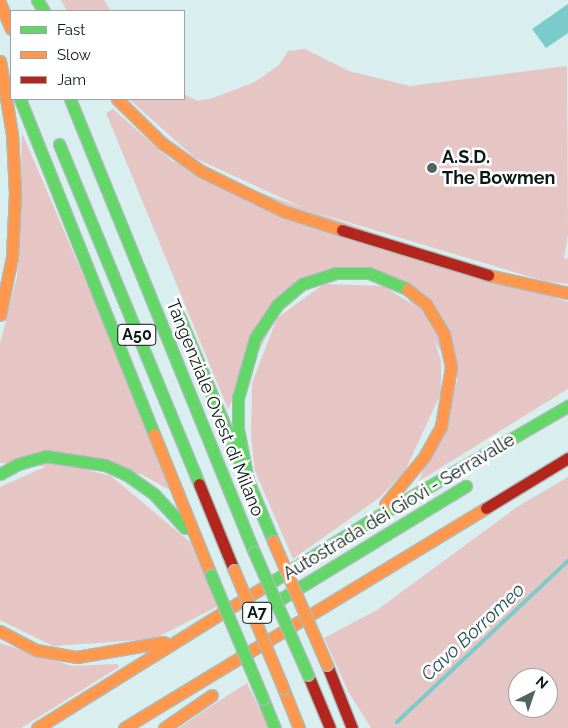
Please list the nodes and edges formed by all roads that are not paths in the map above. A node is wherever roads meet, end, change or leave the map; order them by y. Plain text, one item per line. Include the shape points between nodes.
1 (0, 3) edge
2 (10, 27) edge
3 (0, 48) edge
4 (0, 61) edge
5 (10, 73) edge
6 (20, 100) edge
7 (70, 100) edge
8 (118, 100) edge
9 (56, 136) dead end
10 (568, 293) edge
11 (176, 308) dead end
12 (0, 315) edge
13 (568, 406) edge
14 (568, 458) edge
15 (0, 474) edge
16 (478, 479) dead end
17 (248, 481) junction
18 (370, 520) junction
19 (450, 530) junction
20 (205, 559) junction
21 (359, 600) dead end
22 (326, 621) dead end
23 (0, 631) edge
24 (221, 635) dead end
25 (180, 639) junction
26 (244, 675) dead end
27 (219, 691) dead end
28 (346, 711) junction
29 (37, 728) edge
30 (124, 728) edge
31 (164, 728) edge
32 (275, 728) edge
33 (299, 728) edge
34 (330, 728) edge
35 (352, 728) edge
36 (359, 728) edge

1 - 2 highway
3 - 5 highway
4 - 12 highway via 12,134 15,193 12,257
6 - 20 highway
7 - 34 highway, Tangenziale Ovest di Milano / A50, bridge via 254,552
8 - 10 highway via 162,144 201,171 249,197 457,268
9 - 33 highway, A50, bridge
11 - 17 highway
13 - 18 highway, A7
14 - 19 highway, A7
15 - 20 highway via 18,464 46,456 105,465 127,475 154,494 183,526
16 - 24 highway, Autostrada dei Giovi - Serravalle / A7
17 - 18 highway via 238,429 238,398 255,338 269,315 292,292 320,276 353,271 382,276 412,292 435,316 447,342 451,377 441,426 424,457
17 - 28 highway, bridge
18 - 25 highway, A7
19 - 21 highway
19 - 30 highway, A7
20 - 32 highway, bridge
22 - 26 highway
23 - 25 highway via 36,650 77,657
25 - 29 highway, A7
27 - 31 highway
28 - 35 highway
28 - 36 highway

